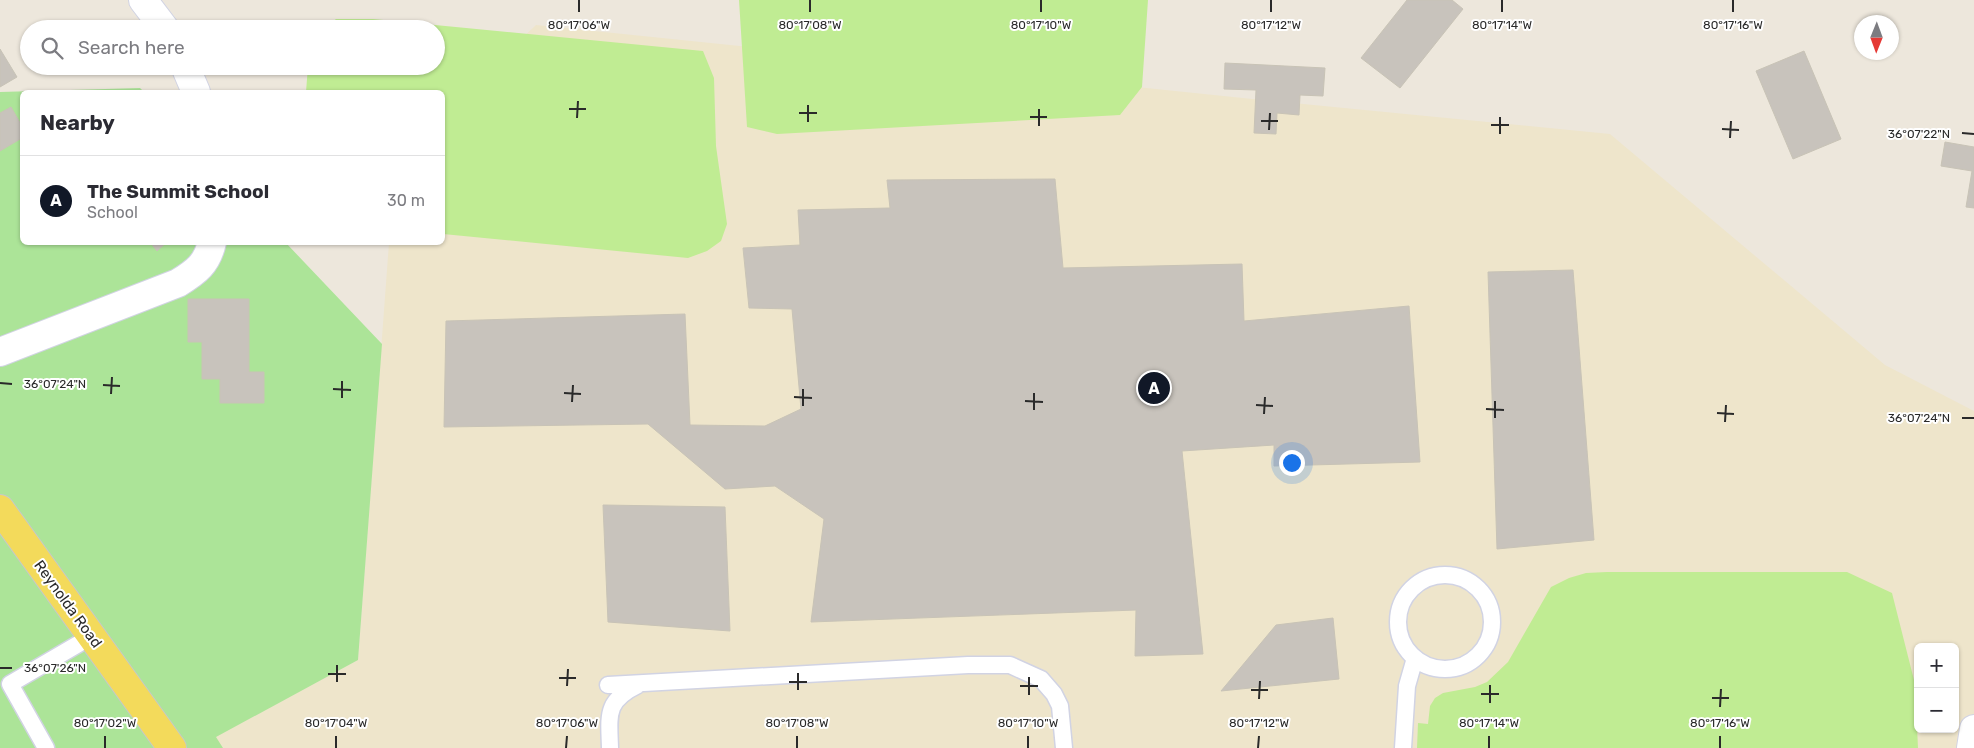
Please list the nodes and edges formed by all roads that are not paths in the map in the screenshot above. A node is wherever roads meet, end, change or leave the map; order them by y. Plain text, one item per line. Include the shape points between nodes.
1 (143, 0) edge
2 (158, 20) edge
3 (188, 75) edge
4 (195, 90) edge
5 (211, 245) edge
6 (0, 352) edge
7 (0, 509) edge
8 (92, 636) junction
9 (1415, 658) junction
10 (642, 683) junction
11 (608, 685) dead end
12 (1974, 729) edge
13 (46, 748) edge
14 (172, 748) edge
15 (610, 748) edge
16 (1064, 748) edge
17 (1403, 748) edge
18 (1971, 748) edge

1 - 2 street
3 - 4 street
5 - 6 street via 209,255 196,271 178,283
7 - 8 main road, Reynolda Road
8 - 13 lane via 10,684
8 - 14 main road, Reynolda Road
9 - 9 lane via 1404,646 1398,631 1400,607 1412,587 1426,578 1442,574 1473,582 1491,607 1493,623 1483,651 1458,668 1428,666
9 - 17 lane via 1407,686
10 - 11 lane
10 - 15 lane via 613,702 609,713
10 - 16 lane via 1010,665 1040,679 1054,694 1060,706
12 - 18 street

